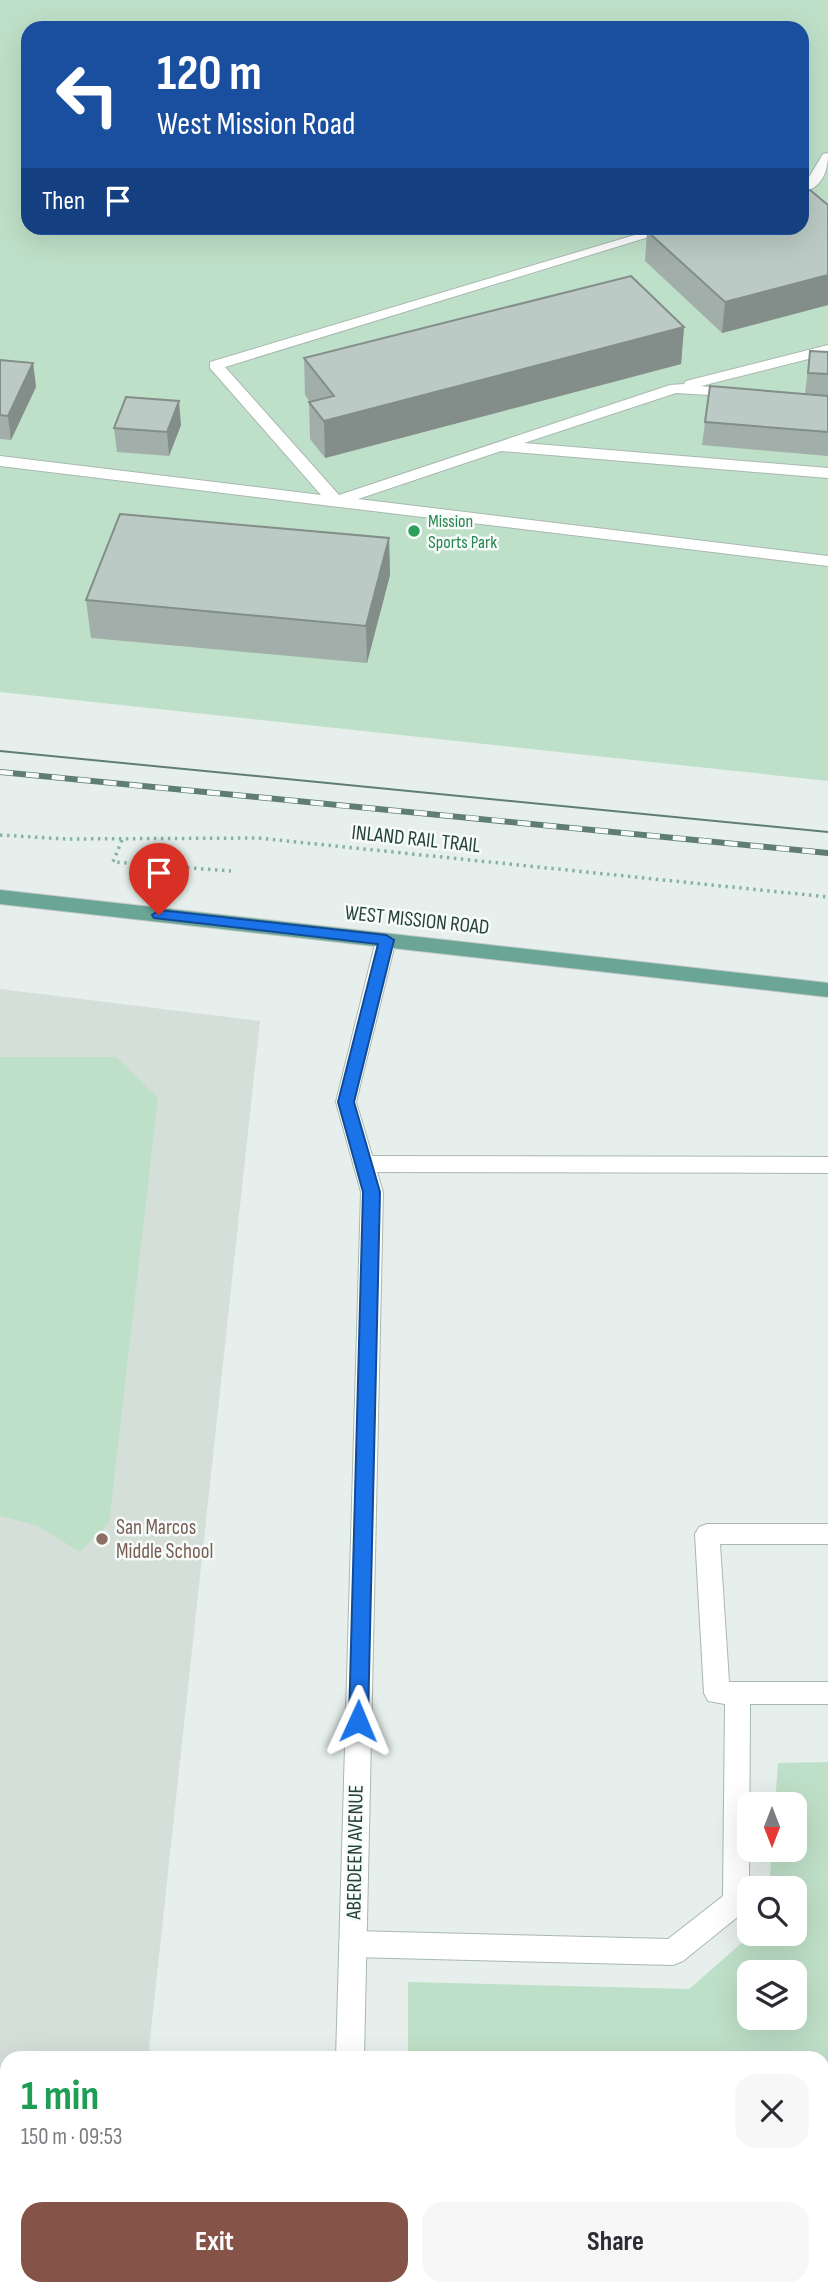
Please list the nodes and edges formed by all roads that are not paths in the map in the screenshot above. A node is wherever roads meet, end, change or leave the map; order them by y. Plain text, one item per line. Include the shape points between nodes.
1 (828, 157) edge
2 (809, 186) edge
3 (648, 235) edge
4 (828, 349) edge
5 (675, 388) junction
6 (759, 396) edge
7 (500, 446) junction
8 (0, 461) edge
9 (828, 473) edge
10 (335, 501) junction
11 (828, 561) edge
12 (0, 897) edge
13 (386, 940) junction
14 (828, 990) edge
15 (364, 1164) junction
16 (828, 1165) edge
17 (828, 1534) edge
18 (828, 1692) edge
19 (738, 1693) junction
20 (353, 1944) junction
21 (350, 2051) edge

1 - 2 street
3 - 10 street via 215,365
4 - 5 street
5 - 6 street
5 - 7 street
7 - 9 street
7 - 10 street
8 - 10 street
10 - 11 street
12 - 13 main road, WEST MISSION ROAD
13 - 14 main road, WEST MISSION ROAD
13 - 15 street, ABERDEEN AVENUE via 346,1102
15 - 16 street
15 - 20 street, ABERDEEN AVENUE via 372,1192
17 - 19 street via 707,1534 716,1693
18 - 19 street
19 - 20 street via 737,1902 673,1952
20 - 21 street, ABERDEEN AVENUE

